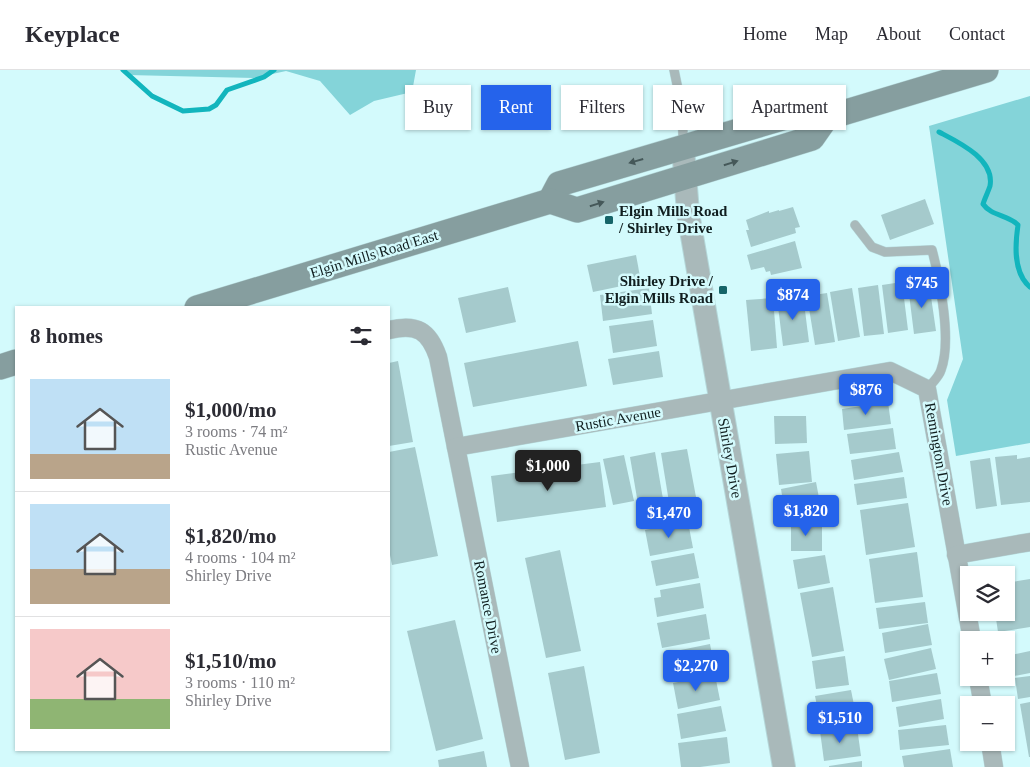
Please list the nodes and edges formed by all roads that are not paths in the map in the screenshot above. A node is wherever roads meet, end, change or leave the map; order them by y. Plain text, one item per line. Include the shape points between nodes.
1 (674, 70) edge
2 (986, 70) edge
3 (846, 111) edge
4 (742, 130) edge
5 (818, 130) edge
6 (682, 148) junction
7 (685, 177) junction
8 (550, 201) junction
9 (855, 225) dead end
10 (204, 306) edge
11 (390, 330) edge
12 (15, 362) edge
13 (0, 367) edge
14 (927, 389) junction
15 (720, 400) junction
16 (456, 447) junction
17 (1030, 542) edge
18 (956, 554) junction
19 (970, 631) edge
20 (991, 751) edge
21 (520, 767) edge
22 (784, 767) edge
23 (994, 767) edge

1 - 6 lane via 681,105
2 - 3 main road via 936,81
4 - 6 main road
7 -> 5 main road via 812,138
6 - 7 street, Shirley Drive
6 -> 8 main road via 559,184
8 -> 7 main road via 577,210
7 - 15 street, Shirley Drive via 688,213
8 - 10 main road, Elgin Mills Road East
9 - 14 lane via 872,247 885,252 932,250 939,280 946,347 941,372
11 - 16 street, Romance Drive via 411,328 423,332 433,342
12 - 13 main road
14 - 15 street, Remington Drive via 890,371
14 - 18 street, Remington Drive
15 - 16 street, Rustic Avenue
15 - 22 street, Shirley Drive
16 - 21 street, Romance Drive
17 - 18 street
18 - 19 street, Remington Drive
20 - 23 street

